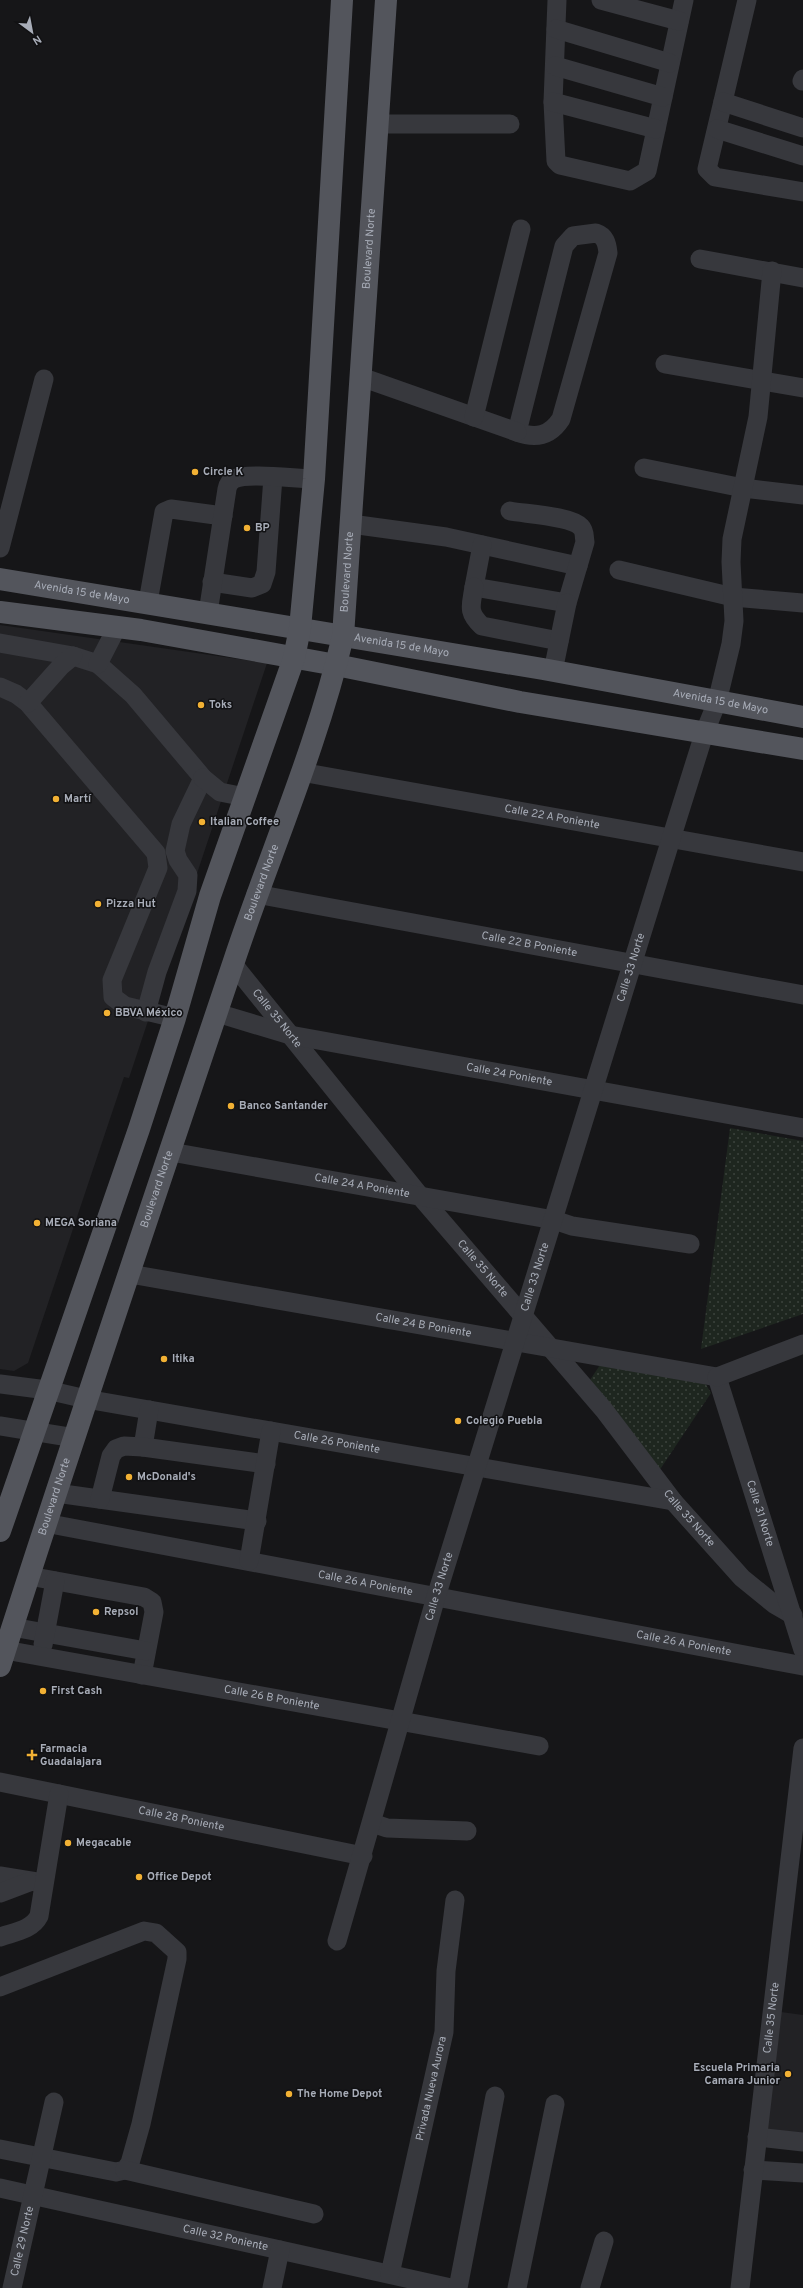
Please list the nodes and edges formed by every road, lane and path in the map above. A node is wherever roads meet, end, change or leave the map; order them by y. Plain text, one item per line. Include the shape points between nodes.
1 (342, 0) edge
2 (386, 0) edge
3 (557, 0) edge
4 (601, 0) edge
5 (684, 0) edge
6 (747, 0) edge
7 (679, 21) junction
8 (556, 29) junction
9 (670, 63) junction
10 (555, 66) junction
11 (663, 97) junction
12 (553, 102) junction
13 (723, 102) junction
14 (378, 124) junction
15 (510, 124) dead end
16 (803, 128) edge
17 (656, 129) junction
18 (717, 129) junction
19 (803, 156) edge
20 (803, 192) edge
21 (521, 229) dead end
22 (700, 259) dead end
23 (772, 271) junction
24 (803, 278) edge
25 (665, 364) dead end
26 (361, 377) junction
27 (44, 379) dead end
28 (762, 381) junction
29 (803, 388) edge
30 (474, 417) junction
31 (517, 432) junction
32 (644, 468) dead end
33 (273, 477) junction
34 (314, 480) junction
35 (743, 488) junction
36 (803, 495) edge
37 (510, 511) dead end
38 (223, 516) junction
39 (351, 524) junction
40 (482, 545) junction
41 (0, 548) edge
42 (578, 566) junction
43 (620, 570) dead end
44 (0, 579) edge
45 (212, 582) junction
46 (474, 587) junction
47 (733, 596) junction
48 (148, 602) junction
49 (567, 603) junction
50 (803, 604) edge
51 (0, 612) edge
52 (208, 613) junction
53 (117, 627) junction
54 (300, 628) junction
55 (343, 636) junction
56 (559, 641) junction
57 (0, 643) edge
58 (73, 656) junction
59 (294, 658) junction
60 (98, 664) junction
61 (336, 665) junction
62 (553, 671) junction
63 (0, 687) edge
64 (717, 702) junction
65 (28, 703) junction
66 (803, 717) edge
67 (704, 734) junction
68 (803, 749) edge
69 (301, 772) junction
70 (203, 778) junction
71 (245, 797) junction
72 (671, 838) junction
73 (176, 851) junction
74 (156, 854) junction
75 (803, 862) edge
76 (256, 894) junction
77 (633, 963) junction
78 (233, 964) junction
79 (803, 995) edge
80 (146, 1012) junction
81 (217, 1013) junction
82 (175, 1018) junction
83 (290, 1035) junction
84 (594, 1090) junction
85 (803, 1128) edge
86 (171, 1152) junction
87 (420, 1196) junction
88 (554, 1220) junction
89 (690, 1244) dead end
90 (130, 1274) junction
91 (524, 1315) junction
92 (516, 1342) junction
93 (803, 1344) edge
94 (551, 1348) junction
95 (717, 1377) junction
96 (0, 1384) edge
97 (47, 1390) junction
98 (86, 1399) junction
99 (149, 1410) junction
100 (0, 1426) edge
101 (271, 1431) junction
102 (34, 1432) junction
103 (75, 1438) junction
104 (143, 1447) junction
105 (266, 1464) junction
106 (477, 1467) junction
107 (56, 1493) junction
108 (100, 1499) junction
109 (673, 1501) junction
110 (257, 1521) junction
111 (46, 1523) junction
112 (0, 1531) edge
113 (249, 1561) junction
114 (29, 1576) junction
115 (55, 1581) junction
116 (436, 1597) junction
117 (793, 1615) junction
118 (12, 1626) junction
119 (45, 1633) junction
120 (803, 1650) edge
121 (146, 1651) junction
122 (41, 1657) junction
123 (2, 1658) edge
124 (803, 1666) edge
125 (142, 1675) junction
126 (401, 1721) junction
127 (539, 1746) dead end
128 (803, 1748) edge
129 (0, 1782) edge
130 (59, 1794) junction
131 (372, 1823) junction
132 (467, 1831) dead end
133 (363, 1856) junction
134 (0, 1876) edge
135 (36, 1882) junction
136 (0, 1894) edge
137 (455, 1900) dead end
138 (0, 1937) edge
139 (337, 1941) dead end
140 (0, 1987) edge
141 (495, 2096) dead end
142 (54, 2102) dead end
143 (555, 2104) dead end
144 (757, 2137) junction
145 (803, 2142) edge
146 (0, 2149) edge
147 (41, 2159) junction
148 (125, 2170) junction
149 (753, 2170) junction
150 (803, 2173) edge
151 (0, 2188) edge
152 (33, 2194) junction
153 (314, 2214) dead end
154 (604, 2241) dead end
155 (280, 2250) junction
156 (390, 2274) junction
157 (738, 2287) edge
158 (12, 2288) edge
159 (272, 2288) edge
160 (451, 2288) edge
161 (458, 2288) edge
162 (517, 2288) edge
163 (590, 2288) edge

1 - 34 main road
2 - 14 main road, Boulevard Norte
3 - 8 street
4 - 7 street
5 - 7 street
6 - 13 street
7 - 9 street
8 - 9 street
8 - 10 street
9 - 11 street
10 - 11 street
10 - 12 street
11 - 17 street
12 - 17 street
12 - 17 street via 556,161 560,165 630,181 647,171
13 - 16 street
13 - 18 street
14 - 15 street
14 - 26 main road, Boulevard Norte
18 - 19 street
18 - 20 street via 708,169 715,178
21 - 30 street
22 - 23 street
23 - 24 street
23 - 28 street, Calle 33 Norte
25 - 28 street
26 - 30 street
26 - 39 main road, Boulevard Norte
27 - 41 street
28 - 29 street
28 - 35 street, Calle 33 Norte via 758,417
30 - 31 street
31 - 31 street via 538,437 555,428 561,418 608,253 601,235 596,233 573,236 564,246
32 - 35 street
33 - 34 street
33 - 38 street via 250,476 231,480 227,488
33 - 45 street via 266,572 262,584 252,588
34 - 54 main road
35 - 36 street
35 - 47 street, Calle 33 Norte via 732,539
37 - 42 street via 565,520 581,527 584,542
38 - 45 street
38 - 48 street via 171,509 164,512
39 - 40 street via 446,537
39 - 55 main road, Boulevard Norte
40 - 42 street
40 - 46 street
42 - 49 street
43 - 47 street
44 - 48 main road, Avenida 15 de Mayo
45 - 52 street
46 - 49 street
46 - 56 street via 472,617 482,626
47 - 50 street
47 - 64 street, Calle 33 Norte via 734,621 731,644
48 - 52 main road, Avenida 15 de Mayo
49 - 56 street
51 - 53 main road
52 - 54 main road, Avenida 15 de Mayo
53 - 59 main road
53 - 60 street
54 - 55 main road, Avenida 15 de Mayo
54 - 59 main road
55 - 61 main road, Boulevard Norte
55 - 62 main road, Avenida 15 de Mayo
56 - 62 street
57 - 58 street
58 - 60 street
58 - 65 street
59 - 61 main road
59 - 71 main road
60 - 70 street via 132,695
61 - 67 main road via 520,702
61 - 69 main road, Boulevard Norte
62 - 64 main road, Avenida 15 de Mayo
63 - 65 street
64 - 66 main road, Avenida 15 de Mayo
64 - 67 street, Calle 33 Norte
65 - 74 street
67 - 68 main road
67 - 72 street, Calle 33 Norte
69 - 72 street, Calle 22 A Poniente
69 - 76 main road, Boulevard Norte
70 - 71 street via 220,792
70 - 73 street via 181,824
71 - 82 main road via 210,896
72 - 75 street, Calle 22 A Poniente
72 - 77 street, Calle 33 Norte
73 - 74 street
73 - 80 street via 189,881
74 - 80 street via 158,868 112,980 111,990 112,997 117,1002
76 - 77 street, Calle 22 B Poniente
76 - 78 main road, Boulevard Norte
77 - 79 street, Calle 22 B Poniente
77 - 84 street, Calle 33 Norte
78 - 81 main road, Boulevard Norte
78 - 83 street, Calle 35 Norte
80 - 82 street
81 - 83 street, Calle 24 Poniente
81 - 86 main road, Boulevard Norte
82 - 97 main road
83 - 84 street, Calle 24 Poniente
83 - 87 street, Calle 35 Norte
84 - 85 street, Calle 24 Poniente
84 - 88 street, Calle 33 Norte
86 - 87 street, Calle 24 A Poniente
86 - 90 main road, Boulevard Norte
87 - 88 street, Calle 24 A Poniente
87 - 91 street, Calle 35 Norte
88 - 89 street, Calle 24 A Poniente via 572,1226
88 - 91 street, Calle 33 Norte
90 - 92 street, Calle 24 B Poniente
90 - 98 main road, Boulevard Norte
91 - 92 street, Calle 33 Norte
91 - 94 street, Calle 35 Norte
92 - 94 street, Calle 24 B Poniente
92 - 106 street, Calle 33 Norte
93 - 95 street
94 - 95 street, Calle 24 B Poniente
94 - 109 street, Calle 35 Norte via 604,1410
95 - 117 street, Calle 31 Norte
96 - 97 street, Calle 26 Poniente
97 - 98 street, Calle 26 Poniente
97 - 102 main road
98 - 99 street, Calle 26 Poniente
98 - 103 main road, Boulevard Norte
99 - 101 street, Calle 26 Poniente
99 - 104 street
100 - 102 street
101 - 105 street
101 - 106 street, Calle 26 Poniente
102 - 103 street
102 - 112 main road
103 - 107 main road, Boulevard Norte
104 - 105 street
104 - 108 street via 124,1446 116,1449 111,1456
105 - 110 street
106 - 109 street, Calle 26 Poniente
106 - 116 street, Calle 33 Norte
107 - 108 street
107 - 111 main road, Boulevard Norte
108 - 110 street
109 - 117 street, Calle 35 Norte via 742,1578 774,1604
110 - 113 street
111 - 113 street, Calle 26 A Poniente
111 - 114 main road, Boulevard Norte
113 - 116 street, Calle 26 A Poniente
114 - 115 street
114 - 118 main road, Boulevard Norte
115 - 119 street
115 - 121 street via 144,1597 152,1602 154,1612
116 - 124 street, Calle 26 A Poniente
116 - 126 street, Calle 33 Norte
117 - 120 street, Calle 31 Norte
118 - 119 street
118 - 123 main road, Boulevard Norte
119 - 121 street
119 - 122 street
121 - 125 street
122 - 123 street, Calle 26 B Poniente
122 - 125 street, Calle 26 B Poniente
125 - 126 street, Calle 26 B Poniente
126 - 127 street, Calle 26 B Poniente
126 - 131 street, Calle 33 Norte
128 - 144 street, Calle 35 Norte
129 - 130 street, Calle 28 Poniente
130 - 133 street, Calle 28 Poniente
130 - 135 street
131 - 132 street via 387,1828
131 - 133 street, Calle 33 Norte
133 - 139 street, Calle 33 Norte
134 - 135 street
135 - 136 street
135 - 138 street via 39,1916 36,1923
137 - 156 street, Privada Nueva Aurora via 446,1972 444,2032
140 - 148 street via 144,1931 156,1933 177,1952 141,2124 130,2163
141 - 161 street
142 - 147 street, Calle 29 Norte
143 - 162 street
144 - 145 street
144 - 149 street, Calle 35 Norte
146 - 147 street
147 - 148 street via 116,2172
147 - 152 street, Calle 29 Norte
148 - 153 street
149 - 150 street
149 - 157 street, Calle 35 Norte
151 - 152 street, Calle 32 Poniente
152 - 155 street, Calle 32 Poniente
152 - 158 street, Calle 29 Norte
154 - 163 street
155 - 156 street, Calle 32 Poniente
155 - 159 street
156 - 160 street, Calle 32 Poniente

